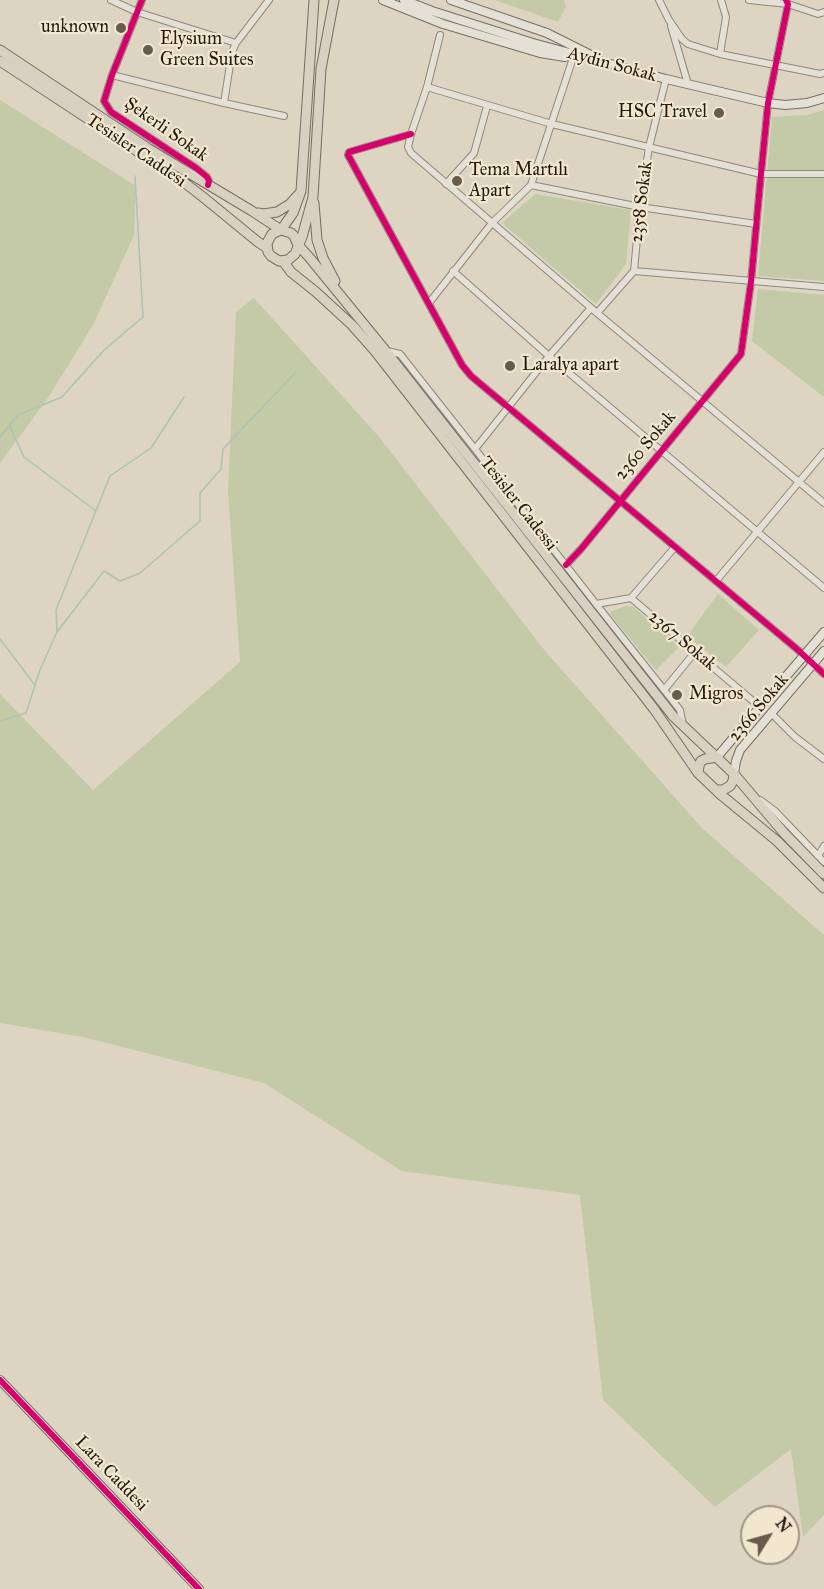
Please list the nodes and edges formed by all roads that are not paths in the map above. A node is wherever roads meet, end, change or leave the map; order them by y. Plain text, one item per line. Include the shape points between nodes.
1 (111, 0) edge
2 (142, 0) edge
3 (269, 0) edge
4 (314, 0) edge
5 (334, 0) edge
6 (383, 0) edge
7 (404, 0) edge
8 (416, 0) edge
9 (451, 0) edge
10 (659, 0) edge
11 (721, 0) edge
12 (749, 0) edge
13 (787, 2) edge
14 (136, 12) junction
15 (824, 12) edge
16 (669, 20) junction
17 (440, 35) dead end
18 (236, 43) junction
19 (0, 50) edge
20 (720, 54) junction
21 (573, 58) junction
22 (0, 61) edge
23 (607, 64) junction
24 (776, 66) junction
25 (824, 73) edge
26 (112, 75) junction
27 (666, 79) junction
28 (688, 84) junction
29 (427, 87) junction
30 (824, 98) edge
31 (224, 103) junction
32 (768, 103) junction
33 (487, 106) junction
34 (284, 116) dead end
35 (552, 124) junction
36 (411, 134) junction
37 (152, 145) junction
38 (649, 147) junction
39 (760, 174) junction
40 (824, 174) edge
41 (446, 184) junction
42 (531, 184) junction
43 (301, 191) junction
44 (313, 197) junction
45 (640, 207) junction
46 (252, 211) junction
47 (492, 223) junction
48 (756, 224) junction
49 (281, 230) junction
50 (298, 245) junction
51 (267, 248) junction
52 (283, 261) junction
53 (453, 271) junction
54 (634, 271) junction
55 (752, 282) junction
56 (824, 287) edge
57 (429, 303) junction
58 (591, 308) junction
59 (597, 313) junction
60 (358, 316) junction
61 (385, 350) junction
62 (549, 356) junction
63 (704, 402) junction
64 (508, 406) junction
65 (475, 449) junction
66 (662, 451) junction
67 (824, 452) edge
68 (799, 482) junction
69 (620, 501) junction
70 (824, 503) edge
71 (757, 532) junction
72 (675, 547) junction
73 (566, 565) junction
74 (716, 581) junction
75 (824, 588) edge
76 (631, 598) junction
77 (596, 604) junction
78 (824, 632) edge
79 (824, 651) edge
80 (695, 652) junction
81 (804, 656) junction
82 (812, 664) junction
83 (824, 674) edge
84 (664, 690) junction
85 (760, 707) junction
86 (771, 712) junction
87 (683, 726) junction
88 (717, 758) junction
89 (824, 759) edge
90 (698, 773) junction
91 (734, 774) junction
92 (716, 790) junction
93 (748, 790) junction
94 (824, 846) edge
95 (818, 856) junction
96 (824, 862) edge
97 (824, 874) edge
98 (824, 888) edge
99 (0, 1380) edge
100 (199, 1589) edge

1 - 14 street
2 - 14 street, Şekerli Sokak
3 - 18 street
4 - 43 main road
5 - 44 main road via 321,69
6 - 21 street via 453,27 540,53
7 - 23 street, Aydin Sokak
8 - 23 street
9 - 23 street via 547,33
10 - 16 street
11 - 20 street via 726,17
12 - 13 street
13 - 15 street via 818,14
13 - 24 street, 2360 Sokak
14 - 18 street
14 - 26 street, Şekerli Sokak
16 - 20 street via 688,44
16 - 28 street
17 - 29 street
18 - 31 street
19 - 37 main road
20 - 24 street
21 - 23 street
21 - 35 street
22 - 51 main road, Tesisler Caddesi via 181,180
23 - 27 street, Aydin Sokak
24 - 25 street
24 - 32 street, 2360 Sokak
26 - 31 street, Şekerli Sokak
26 - 37 street, Şekerli Sokak via 104,101
27 - 28 street, Aydin Sokak
27 - 38 street, 2358 Sokak
28 - 32 street, Aydin Sokak
29 - 33 street
29 - 36 street
30 - 32 street, Aydin Sokak via 785,105
31 - 34 street, Şekerli Sokak
32 - 39 street, 2360 Sokak
33 - 35 street
33 - 41 street via 474,153
35 - 38 street
35 - 42 street
36 - 41 street via 411,153
36 - 57 street via 348,155
37 - 46 main road
38 - 39 street
38 - 45 street, 2358 Sokak
39 - 40 street
39 - 48 street, 2360 Sokak
41 - 47 street
42 - 45 street
42 - 47 street
43 - 46 main road via 277,212
43 - 49 main road
44 - 50 main road
44 - 60 main road via 316,236 323,258
45 - 48 street
45 - 54 street, 2358 Sokak
46 - 49 main road
47 - 53 street
47 - 58 street
48 - 55 street, 2360 Sokak
49 - 50 main road via 294,236
49 - 51 main road via 272,234
50 - 52 main road via 295,254
50 - 60 main road
51 - 52 main road via 271,256
52 - 90 main road via 352,325 382,360 654,709
53 - 57 street
53 - 62 street
54 - 55 street
54 - 59 street
55 - 56 street
55 - 63 street, 2360 Sokak via 741,354
57 - 64 street via 462,365
58 - 59 street
58 - 62 street
59 - 63 street
60 - 61 main road
61 - 65 street, Tesisler Cadessi via 400,354
61 - 87 main road
62 - 64 street
62 - 66 street
63 - 66 street, 2360 Sokak
63 - 68 street
64 - 65 street
64 - 69 street
65 - 73 street, Tesisler Cadessi
66 - 69 street, 2360 Sokak
66 - 71 street
67 - 68 street
68 - 70 street
68 - 71 street
69 - 72 street
69 - 73 street, 2360 Sokak
71 - 74 street
71 - 75 street
72 - 74 street
72 - 76 street
73 - 77 street, Tesisler Cadessi
74 - 81 street
76 - 77 street, 2367 Sokak
76 - 80 street, 2367 Sokak
77 - 84 street, Tesisler Cadessi
78 - 81 street, 2366 Sokak
79 - 82 street, 2366 Sokak
80 - 84 street
80 - 85 street, 2367 Sokak
81 - 82 street
81 - 85 street, 2366 Sokak
82 - 83 street
82 - 86 street, 2366 Sokak
84 - 87 street, Tesisler Cadessi via 680,710
85 - 88 street, 2366 Sokak
86 - 89 street
86 - 91 street, 2366 Sokak via 740,750
87 - 88 main road
88 - 90 main road via 701,761
88 - 91 main road
90 - 92 main road
91 - 92 main road via 729,786
91 - 93 main road
92 - 98 main road via 772,836
93 - 95 street via 775,811
93 - 97 main road
94 - 95 street
95 - 96 street
99 - 100 street, Lara Caddesi

